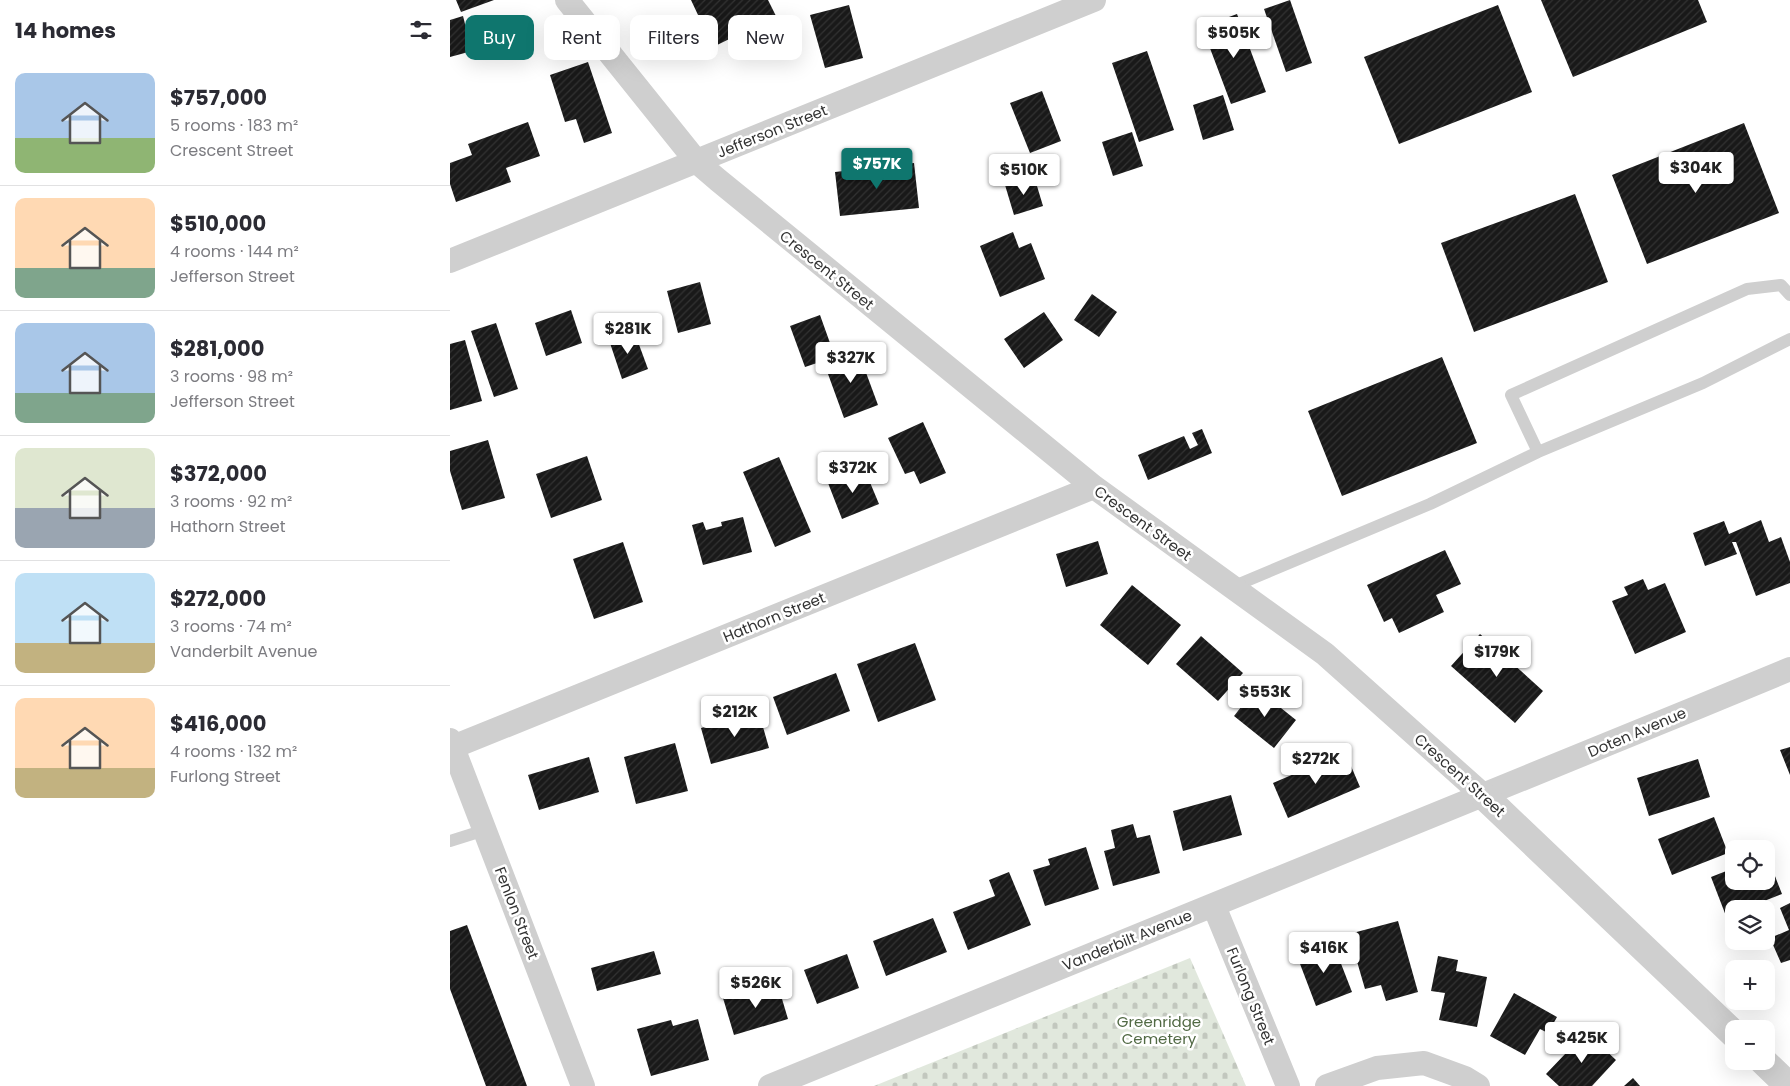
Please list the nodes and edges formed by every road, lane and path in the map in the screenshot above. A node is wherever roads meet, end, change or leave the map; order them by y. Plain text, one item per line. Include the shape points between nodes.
1 (567, 0) edge
2 (1094, 0) edge
3 (697, 162) junction
4 (450, 261) edge
5 (1790, 295) edge
6 (1790, 339) edge
7 (1538, 452) junction
8 (1094, 487) junction
9 (1232, 587) junction
10 (1790, 669) edge
11 (452, 744) edge
12 (1484, 796) junction
13 (485, 830) junction
14 (450, 841) edge
15 (1214, 906) junction
16 (1725, 1025) edge
17 (1772, 1070) edge
18 (583, 1086) edge
19 (770, 1086) edge
20 (1288, 1086) edge
21 (1327, 1086) edge
22 (1478, 1086) edge
23 (1789, 1086) edge

1 - 3 street, Crescent Street
2 - 3 street, Jefferson Street
3 - 4 street, Jefferson Street
3 - 8 street, Crescent Street
5 - 7 lane via 1782,285 1747,289 1511,395
6 - 7 lane via 1704,383
7 - 9 lane via 1430,504
8 - 9 street, Crescent Street
8 - 11 street, Hathorn Street
9 - 12 street, Crescent Street via 1325,654
10 - 12 street, Doten Avenue
11 - 13 street, Fenlon Street
12 - 15 street, Vanderbilt Avenue
12 - 16 street, Crescent Street
13 - 14 lane
13 - 18 street, Fenlon Street
15 - 19 street, Vanderbilt Avenue
15 - 20 street, Furlong Street
17 - 23 street
21 - 22 street via 1377,1068 1424,1063

